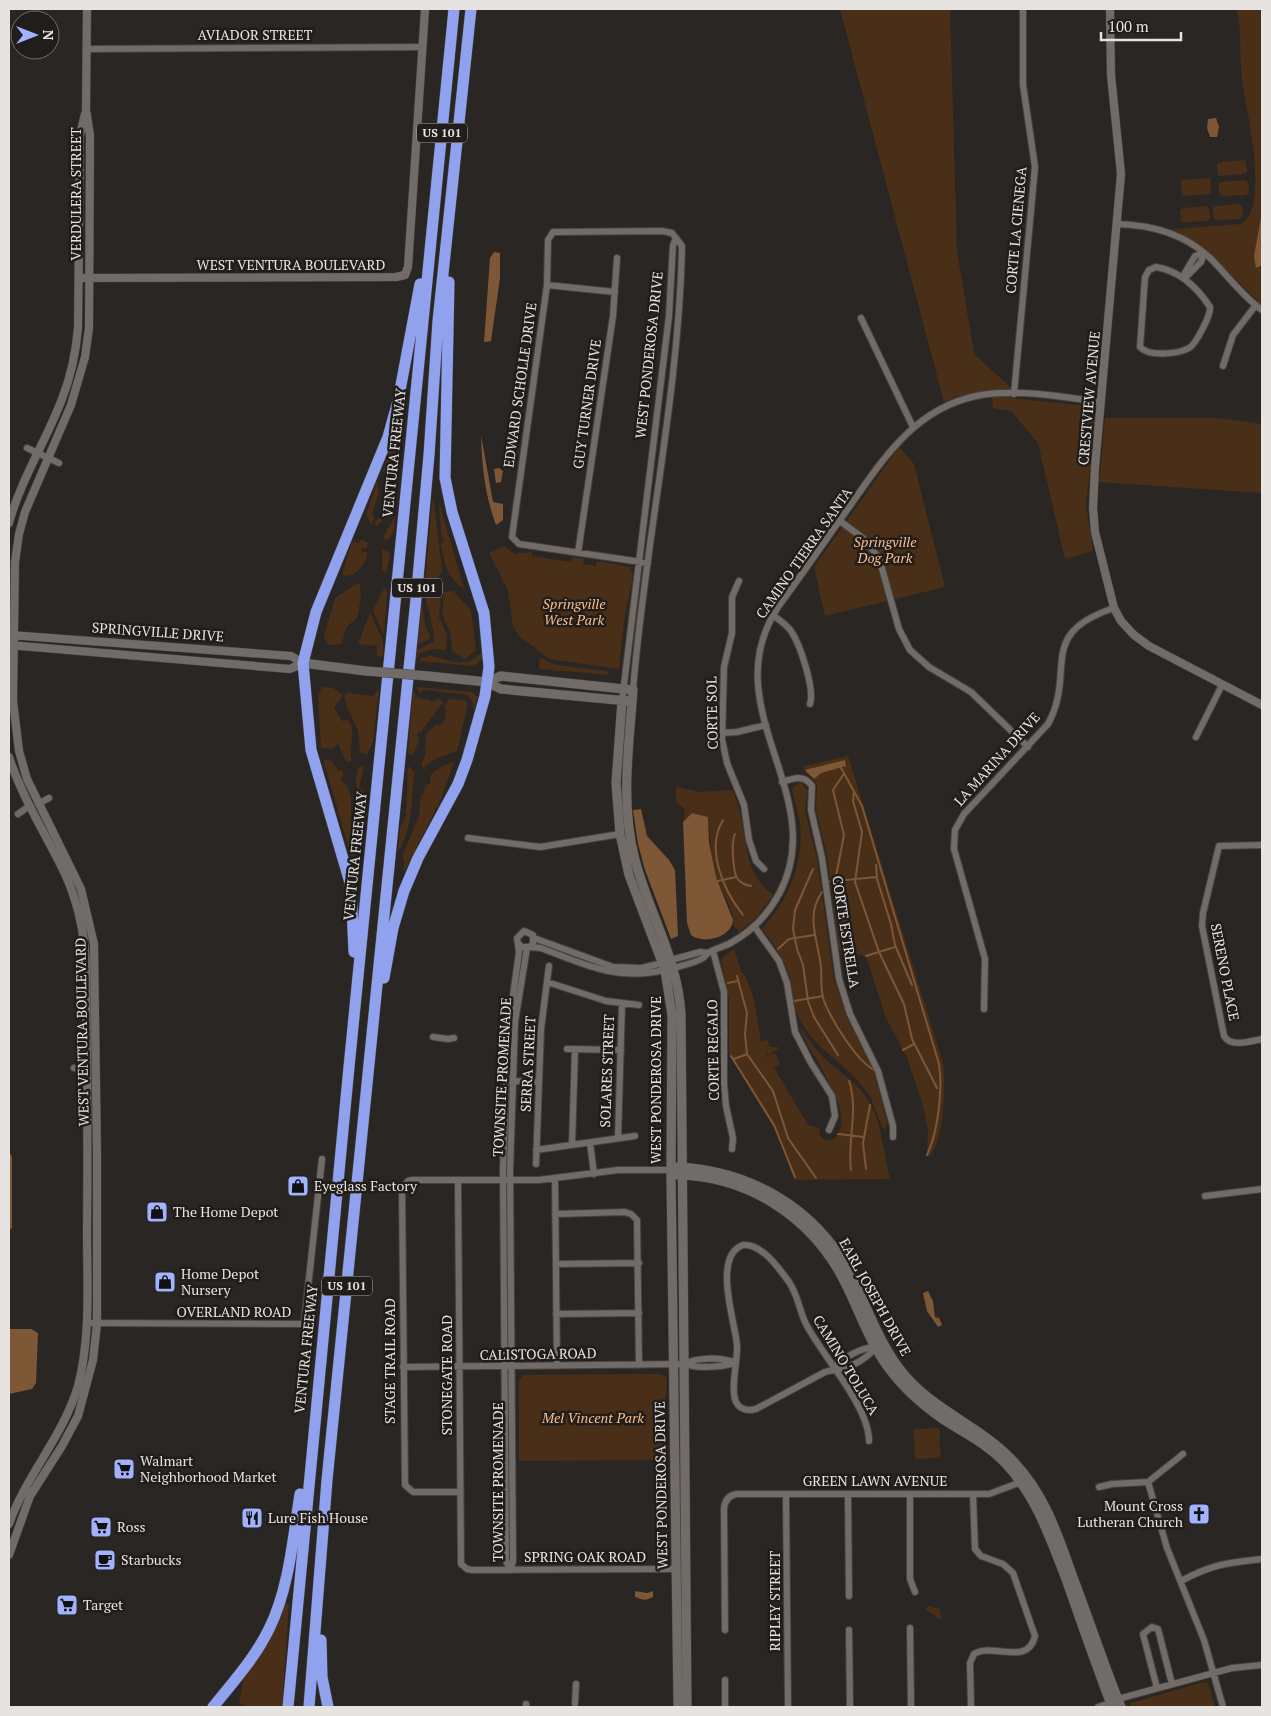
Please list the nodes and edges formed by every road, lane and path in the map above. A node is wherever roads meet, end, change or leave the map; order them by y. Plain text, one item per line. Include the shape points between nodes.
1 (87, 9) edge
2 (425, 9) edge
3 (454, 9) edge
4 (471, 9) edge
5 (1023, 9) edge
6 (1110, 9) edge
7 (422, 47) junction
8 (87, 48) junction
9 (86, 110) junction
10 (455, 158) junction
11 (1117, 224) junction
12 (676, 238) junction
13 (1204, 252) junction
14 (429, 257) junction
15 (617, 258) dead end
16 (1182, 276) junction
17 (79, 278) junction
18 (88, 278) junction
19 (547, 285) junction
20 (615, 292) junction
21 (1256, 305) junction
22 (1262, 310) edge
23 (861, 318) dead end
24 (1223, 366) dead end
25 (1014, 394) junction
26 (1101, 402) junction
27 (913, 427) junction
28 (27, 448) dead end
29 (36, 452) junction
30 (47, 457) junction
31 (59, 463) dead end
32 (840, 522) junction
33 (9, 523) edge
34 (578, 554) junction
35 (638, 562) junction
36 (648, 564) junction
37 (739, 581) dead end
38 (1114, 608) junction
39 (773, 614) junction
40 (11, 635) edge
41 (11, 645) edge
42 (303, 663) junction
43 (487, 682) junction
44 (1222, 685) junction
45 (624, 689) junction
46 (633, 690) junction
47 (622, 701) junction
48 (632, 702) junction
49 (810, 704) dead end
50 (1262, 705) edge
51 (766, 725) junction
52 (722, 733) junction
53 (1196, 737) dead end
54 (1028, 747) junction
55 (9, 757) edge
56 (782, 782) junction
57 (49, 798) dead end
58 (37, 801) junction
59 (27, 805) junction
60 (18, 814) dead end
61 (624, 834) junction
62 (468, 838) dead end
63 (1262, 845) edge
64 (764, 869) dead end
65 (754, 926) junction
66 (534, 938) junction
67 (518, 943) junction
68 (528, 947) junction
69 (711, 952) junction
70 (668, 965) junction
71 (549, 966) dead end
72 (547, 982) junction
73 (622, 1004) junction
74 (639, 1005) dead end
75 (984, 1009) dead end
76 (354, 1011) junction
77 (374, 1018) junction
78 (433, 1037) dead end
79 (454, 1038) dead end
80 (1262, 1039) edge
81 (621, 1050) junction
82 (74, 1068) dead end
83 (87, 1068) junction
84 (509, 1081) junction
85 (539, 1082) junction
86 (829, 1130) dead end
87 (635, 1136) dead end
88 (893, 1137) dead end
89 (618, 1138) junction
90 (590, 1142) junction
91 (572, 1145) junction
92 (732, 1149) dead end
93 (536, 1150) junction
94 (88, 1154) junction
95 (97, 1154) junction
96 (322, 1159) dead end
97 (536, 1164) dead end
98 (671, 1171) junction
99 (682, 1171) junction
100 (594, 1174) junction
101 (555, 1179) junction
102 (458, 1180) junction
103 (506, 1180) junction
104 (408, 1181) joint
105 (1262, 1189) edge
106 (1205, 1196) dead end
107 (555, 1214) junction
108 (639, 1263) junction
109 (556, 1264) junction
110 (639, 1313) junction
111 (556, 1314) junction
112 (87, 1324) junction
113 (97, 1324) junction
114 (879, 1345) junction
115 (736, 1363) junction
116 (674, 1364) junction
117 (684, 1364) junction
118 (639, 1365) junction
119 (557, 1366) junction
120 (403, 1367) junction
121 (459, 1367) junction
122 (508, 1367) junction
123 (834, 1369) junction
124 (869, 1442) dead end
125 (1183, 1454) dead end
126 (311, 1457) junction
127 (1024, 1480) junction
128 (1148, 1482) junction
129 (1099, 1487) dead end
130 (460, 1492) junction
131 (786, 1494) junction
132 (848, 1494) junction
133 (910, 1494) junction
134 (974, 1494) junction
135 (9, 1524) edge
136 (320, 1554) junction
137 (9, 1555) edge
138 (1262, 1559) edge
139 (465, 1568) joint
140 (680, 1569) junction
141 (510, 1570) junction
142 (1181, 1581) junction
143 (915, 1592) dead end
144 (849, 1596) dead end
145 (910, 1628) dead end
146 (725, 1630) dead end
147 (849, 1630) dead end
148 (1262, 1665) edge
149 (1213, 1672) junction
150 (725, 1680) dead end
151 (576, 1684) dead end
152 (1172, 1684) junction
153 (1157, 1688) junction
154 (576, 1703) dead end
155 (1115, 1704) edge
156 (213, 1707) edge
157 (288, 1707) edge
158 (309, 1707) edge
159 (328, 1707) edge
160 (678, 1707) edge
161 (687, 1707) edge
162 (725, 1707) edge
163 (788, 1707) edge
164 (850, 1707) edge
165 (911, 1707) edge
166 (971, 1707) edge
167 (1098, 1707) edge
168 (1223, 1707) edge

1 - 8 street, VERDULERA STREET
2 - 7 street, WEST VENTURA BOULEVARD
3 - 14 highway, VENTURA FREEWAY / US 101
4 - 10 highway, US 101
5 - 25 street, CORTE LA CIENEGA via 1023,85 1036,167
6 - 11 street, CRESTVIEW AVENUE via 1111,75 1122,165
7 - 8 street, AVIADOR STREET
7 - 18 street, WEST VENTURA BOULEVARD via 408,267 403,276
8 - 9 street, VERDULERA STREET
9 - 17 street, VERDULERA STREET via 80,135
9 - 18 street, VERDULERA STREET via 90,135
10 - 43 highway via 444,465 450,506 484,613
10 - 77 highway, US 101 via 438,321 419,570
11 - 13 street via 1162,230
11 - 26 street, CRESTVIEW AVENUE
12 - 19 street, EDWARD SCHOLLE DRIVE via 672,233 662,231 553,232 548,240
12 - 35 street, WEST PONDEROSA DRIVE via 670,316
12 - 36 street, WEST PONDEROSA DRIVE via 682,246 681,300
13 - 16 street via 1194,256
13 - 21 street
14 - 42 highway via 423,270 400,392 388,437 316,612
14 - 76 highway, VENTURA FREEWAY / US 101
15 - 20 street, GUY TURNER DRIVE
16 - 16 street via 1209,305 1208,318 1188,348 1163,353 1146,352 1139,343 1146,273 1156,267
17 - 18 street, WEST VENTURA BOULEVARD
17 - 29 street via 75,355 62,401
18 - 30 street, WEST VENTURA BOULEVARD via 89,328 85,357 71,405
19 - 20 street
19 - 34 street, EDWARD SCHOLLE DRIVE via 512,530 518,544
20 - 34 street, GUY TURNER DRIVE
21 - 22 street
21 - 24 street via 1233,335
23 - 27 street
25 - 26 street, CAMINO TIERRA SANTA
25 - 27 street, CAMINO TIERRA SANTA via 988,394 957,402 937,410
26 - 38 street, CRESTVIEW AVENUE via 1093,514
27 - 32 street, CAMINO TIERRA SANTA via 888,454
28 - 29 street
29 - 30 street
29 - 33 street via 14,502
30 - 31 street
30 - 40 street, WEST VENTURA BOULEVARD via 19,534
32 - 39 street, CAMINO TIERRA SANTA
32 - 54 street via 864,539 880,558 899,630 915,655 972,692
34 - 35 street
35 - 36 street
35 - 45 street, WEST PONDEROSA DRIVE
36 - 46 street, WEST PONDEROSA DRIVE
37 - 52 street, CORTE SOL via 732,597 732,633 724,667
38 - 44 street, CRESTVIEW AVENUE via 1125,626 1141,640
38 - 54 street, LA MARINA DRIVE via 1089,617 1071,632 1064,649 1053,713 1044,730
39 - 49 street via 798,644 811,693
39 - 51 street, CAMINO TIERRA SANTA via 762,640 757,668 758,694
40 - 41 street, WEST VENTURA BOULEVARD
40 - 42 street, SPRINGVILLE DRIVE via 291,656
41 - 42 street, SPRINGVILLE DRIVE via 290,669
41 - 58 street, WEST VENTURA BOULEVARD via 14,726 27,779
42 - 43 main road, SPRINGVILLE DRIVE, bridge
42 - 76 highway via 311,750 351,886
43 - 45 main road, SPRINGVILLE DRIVE via 501,676
43 - 47 main road, SPRINGVILLE DRIVE via 501,689
43 - 77 highway via 458,784 404,891
44 - 50 street, CRESTVIEW AVENUE
44 - 53 street
45 - 46 main road, SPRINGVILLE DRIVE
45 - 47 street, WEST PONDEROSA DRIVE
46 - 48 main road, WEST PONDEROSA DRIVE
47 - 48 main road, SPRINGVILLE DRIVE
47 - 61 main road, WEST PONDEROSA DRIVE via 616,783
48 - 61 main road, WEST PONDEROSA DRIVE
51 - 52 street
51 - 56 street, CAMINO TIERRA SANTA
52 - 64 street, CORTE SOL via 727,763 744,805 749,840 756,861
54 - 75 street, LA MARINA DRIVE via 964,814 954,836 955,855 985,959
55 - 59 street, WEST VENTURA BOULEVARD
56 - 65 street, CAMINO TIERRA SANTA via 793,824 791,859 780,893
56 - 88 street, CORTE ESTRELLA via 802,778 812,789 811,810 822,858 839,980 850,1014 881,1079
57 - 58 street
58 - 59 street
58 - 95 street, WEST VENTURA BOULEVARD via 81,889 92,930 96,963
59 - 60 street
59 - 83 street, WEST VENTURA BOULEVARD via 64,874 83,932
61 - 62 street via 540,847
61 - 70 main road, WEST PONDEROSA DRIVE via 629,875
63 - 80 street, SERENO PLACE via 1229,844 1219,848 1202,926 1223,1034 1235,1044
65 - 69 street, CAMINO TIERRA SANTA via 733,942
65 - 86 street via 779,961 795,1032 832,1096 836,1116
66 - 67 street via 529,931 524,931 518,936
66 - 68 street
66 - 70 street, CAMINO TIERRA SANTA via 612,967
67 - 68 street
67 - 84 street, TOWNSITE PROMENADE via 508,1022
68 - 70 street, CAMINO TIERRA SANTA via 541,948 619,974 642,975
68 - 84 street, TOWNSITE PROMENADE via 516,1010
69 - 70 street, CAMINO TIERRA SANTA via 700,952
69 - 92 street, CORTE REGALO via 724,992 724,1084
70 - 98 main road, WEST PONDEROSA DRIVE via 672,1015
70 - 99 main road, WEST PONDEROSA DRIVE via 681,1015
71 - 72 street, SERRA STREET
72 - 73 street
72 - 85 street, SERRA STREET
73 - 74 street
73 - 81 street, SOLARES STREET
76 - 126 highway, VENTURA FREEWAY / US 101
77 - 136 highway, US 101
78 - 79 street
81 - 89 street, SOLARES STREET
81 - 91 street via 571,1049
82 - 83 street
83 - 94 street, WEST VENTURA BOULEVARD
84 - 85 street
84 - 103 street, TOWNSITE PROMENADE
85 - 93 street, SERRA STREET
87 - 89 street
89 - 90 street
90 - 91 street
90 - 100 street
91 - 93 street
93 - 97 street, SERRA STREET
94 - 95 street
94 - 112 street, WEST VENTURA BOULEVARD
95 - 113 street, WEST VENTURA BOULEVARD
96 - 113 street, OVERLAND ROAD via 304,1324
98 - 99 main road, EARL JOSEPH DRIVE
98 - 100 street, EARL JOSEPH DRIVE via 624,1170
98 - 116 main road, WEST PONDEROSA DRIVE
99 - 114 main road, EARL JOSEPH DRIVE via 739,1186 770,1200 798,1221 836,1265
99 - 117 main road, WEST PONDEROSA DRIVE
100 - 101 street, EARL JOSEPH DRIVE
101 - 103 street, EARL JOSEPH DRIVE
101 - 107 street
102 - 103 street, EARL JOSEPH DRIVE
102 - 104 street, EARL JOSEPH DRIVE
102 - 121 street, STONEGATE ROAD
103 - 122 street, TOWNSITE PROMENADE
104 - 120 street, STAGE TRAIL ROAD via 402,1189
105 - 106 street
107 - 108 street via 625,1212 634,1217 638,1226
107 - 109 street
108 - 109 street
108 - 110 street
109 - 111 street
110 - 111 street
110 - 118 street
111 - 119 street
112 - 113 street, OVERLAND ROAD
112 - 135 street, WEST VENTURA BOULEVARD via 84,1358 68,1415 50,1450 28,1481
113 - 137 street, WEST VENTURA BOULEVARD via 93,1360 80,1409 62,1446 30,1496
114 - 123 street via 865,1357 840,1370
114 - 127 main road, EARL JOSEPH DRIVE via 894,1375 917,1400 986,1446
115 - 117 street, CALISTOGA ROAD via 692,1367
115 - 123 street via 735,1398 740,1407 749,1410
115 - 123 street, CAMINO TOLUCA via 736,1340 728,1301 728,1265 730,1255 746,1244 756,1247 786,1279 808,1327
116 - 117 street, CALISTOGA ROAD
116 - 118 street, CALISTOGA ROAD
116 - 140 main road, WEST PONDEROSA DRIVE
117 - 140 main road, WEST PONDEROSA DRIVE
118 - 119 street, CALISTOGA ROAD
119 - 122 street, CALISTOGA ROAD
120 - 121 street, CALISTOGA ROAD
120 - 130 street, STAGE TRAIL ROAD via 405,1485 413,1492
121 - 122 street, CALISTOGA ROAD
121 - 130 street, STONEGATE ROAD
122 - 141 street, TOWNSITE PROMENADE via 506,1561
123 - 124 street, CAMINO TOLUCA via 864,1415
125 - 128 street
126 - 156 highway via 302,1485 275,1616 255,1654
126 - 157 highway, VENTURA FREEWAY / US 101
127 - 134 street, GREEN LAWN AVENUE via 996,1493
127 - 155 main road, EARL JOSEPH DRIVE
128 - 129 street
128 - 142 street via 1166,1548
130 - 139 street, STONEGATE ROAD via 460,1559
131 - 132 street, GREEN LAWN AVENUE
131 - 146 street, GREEN LAWN AVENUE via 737,1494 728,1498 724,1508
131 - 163 street, RIPLEY STREET
132 - 133 street, GREEN LAWN AVENUE
132 - 144 street
133 - 134 street, GREEN LAWN AVENUE
133 - 143 street via 910,1579
134 - 166 street via 975,1549 981,1556 999,1561 1013,1573 1035,1632 1033,1642 1023,1651 975,1649 970,1663
136 - 158 highway, US 101
136 - 159 highway via 321,1659
138 - 142 street via 1214,1566
139 - 141 street, SPRING OAK ROAD
140 - 141 street, SPRING OAK ROAD
140 - 160 main road, WEST PONDEROSA DRIVE
140 - 161 main road, WEST PONDEROSA DRIVE
142 - 149 street
145 - 165 street
147 - 164 street
148 - 149 street
149 - 152 street
149 - 168 street
150 - 162 street
151 - 154 street
152 - 153 street
152 - 153 street via 1158,1629 1152,1627 1143,1634
153 - 155 street
155 - 167 street

